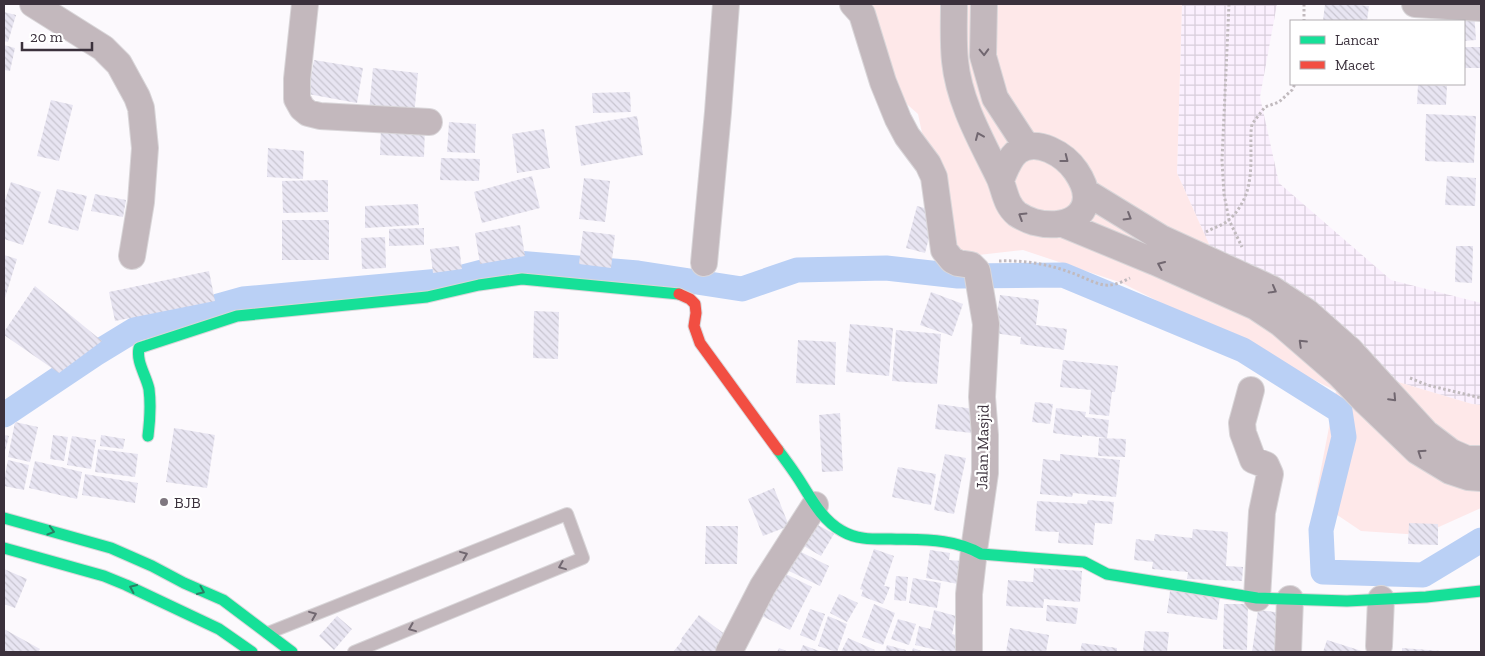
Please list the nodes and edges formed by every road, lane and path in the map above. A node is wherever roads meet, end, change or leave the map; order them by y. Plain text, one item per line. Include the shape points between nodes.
1 (33, 4) edge
2 (305, 4) edge
3 (726, 4) edge
4 (853, 4) edge
5 (954, 4) edge
6 (984, 4) edge
7 (1229, 4) edge
8 (1304, 4) edge
9 (1415, 4) edge
10 (1481, 8) edge
11 (1304, 20) edge
12 (1294, 85) edge
13 (1265, 107) dead end
14 (429, 122) dead end
15 (1028, 146) junction
16 (1000, 180) junction
17 (1086, 192) junction
18 (1062, 224) junction
19 (1246, 255) dead end
20 (132, 256) dead end
21 (704, 263) dead end
22 (1402, 375) dead end
23 (1251, 390) dead end
24 (1481, 398) edge
25 (148, 436) dead end
26 (1481, 459) edge
27 (1481, 478) edge
28 (815, 505) junction
29 (4, 518) edge
30 (4, 548) edge
31 (974, 550) junction
32 (1481, 590) edge
33 (1257, 598) junction
34 (1290, 599) junction
35 (1382, 599) junction
36 (268, 632) junction
37 (1380, 646) dead end
38 (252, 652) edge
39 (292, 652) edge
40 (354, 652) edge
41 (729, 652) edge
42 (969, 652) edge
43 (1288, 652) edge

1 - 20 street via 103,48 119,64 138,97 145,148
2 - 14 street via 297,79 297,98 302,108 320,116
3 - 21 street
4 - 31 street, Jalan Masjid via 862,14 898,119 934,178 944,250 952,260 971,264 978,278 986,324 982,397 985,463
16 -> 5 street via 967,108 957,76
6 -> 15 street via 983,56 990,83 995,98
7 - 19 path via 1222,160 1224,194 1229,220
8 - 11 path
9 - 10 street
12 - 13 path via 1278,102
15 - 16 street via 1018,151
15 -> 17 street via 1061,155 1071,163
18 -> 16 street via 1045,224 1016,213 1006,199
17 - 18 street via 1082,211
17 -> 26 street via 1161,238 1272,289 1308,312 1350,350 1426,433 1452,452
27 -> 18 street via 1450,471 1417,451 1340,375 1256,307
22 - 24 path
23 - 33 street via 1242,423 1243,433 1252,460 1266,466 1270,474 1262,512
25 - 28 main road via 150,396 137,354 139,348 238,316 426,297 522,279 675,293 694,302 694,324 706,352 796,473
28 - 31 main road via 842,531 864,540 936,540
28 - 41 street via 763,586
29 -> 36 main road via 111,548 223,600
38 -> 30 main road via 219,629 126,585
31 - 33 main road via 981,554 1084,562 1107,574
31 - 42 street, Jalan Masjid via 969,594
32 - 35 main road
33 - 34 main road
34 - 35 main road
34 - 43 street
35 - 37 street
36 - 39 main road
36 -> 40 lane via 566,514 583,558

